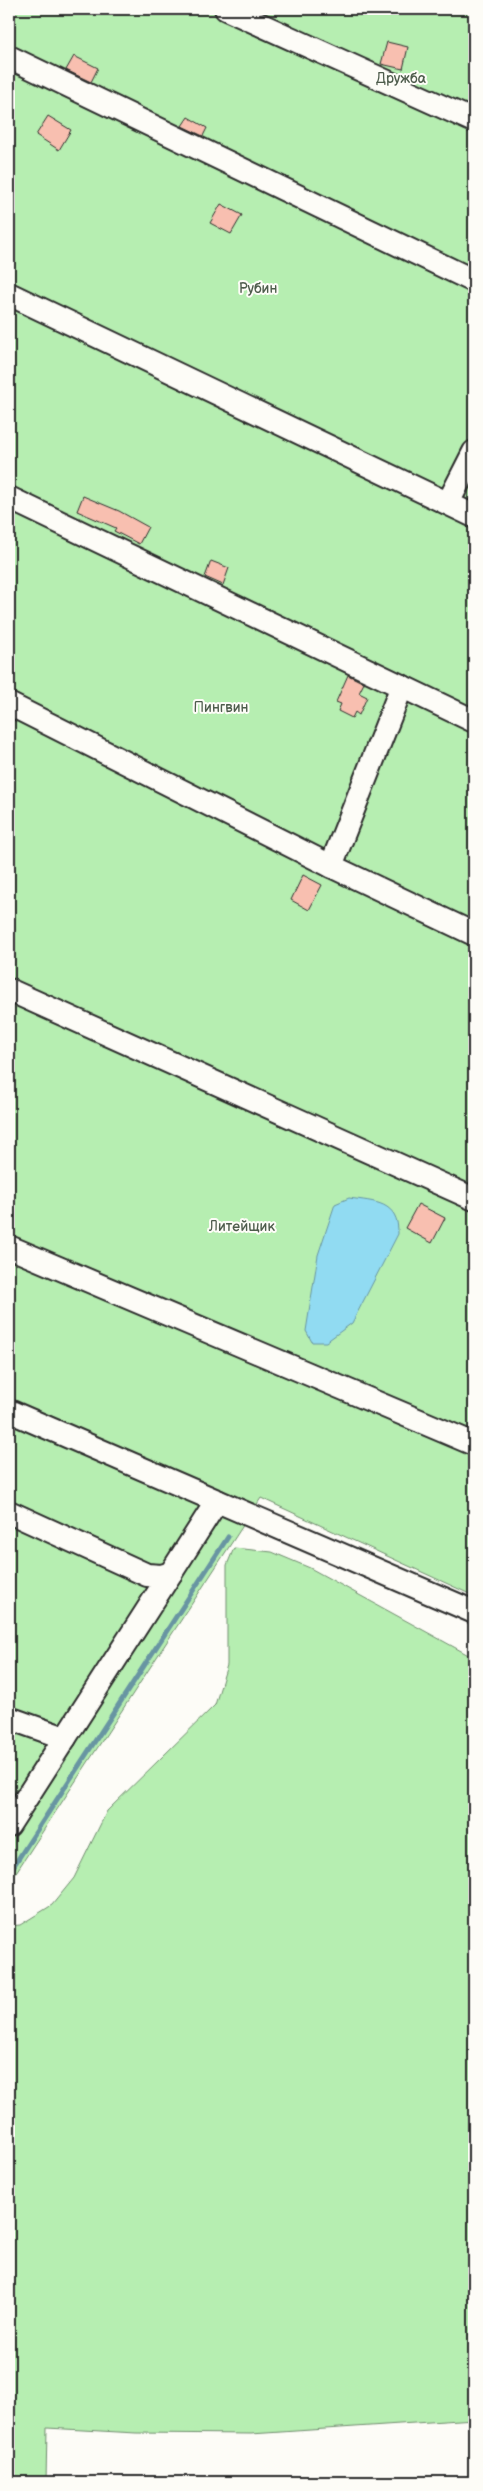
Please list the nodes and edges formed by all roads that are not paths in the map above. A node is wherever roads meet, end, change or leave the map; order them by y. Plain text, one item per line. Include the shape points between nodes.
1 (226, 9) edge
2 (9, 57) edge
3 (474, 122) edge
4 (474, 282) edge
5 (9, 294) edge
6 (474, 452) edge
7 (9, 498) edge
8 (448, 503) junction
9 (474, 516) edge
10 (402, 686) junction
11 (9, 704) edge
12 (474, 721) edge
13 (331, 866) junction
14 (474, 934) edge
15 (9, 990) edge
16 (474, 1199) edge
17 (9, 1247) edge
18 (9, 1411) edge
19 (474, 1444) edge
20 (217, 1501) junction
21 (9, 1512) edge
22 (171, 1573) junction
23 (474, 1612) edge
24 (9, 1718) edge
25 (65, 1738) junction
26 (9, 1825) edge

1 - 3 street
2 - 4 street
5 - 8 street
6 - 8 street
7 - 10 street
8 - 9 street
10 - 12 street
10 - 13 street
11 - 13 street
13 - 14 street
15 - 16 street
17 - 19 street
18 - 20 street
20 - 22 street
20 - 23 street
21 - 22 street via 148,1575
22 - 25 street
24 - 25 street
25 - 26 street

